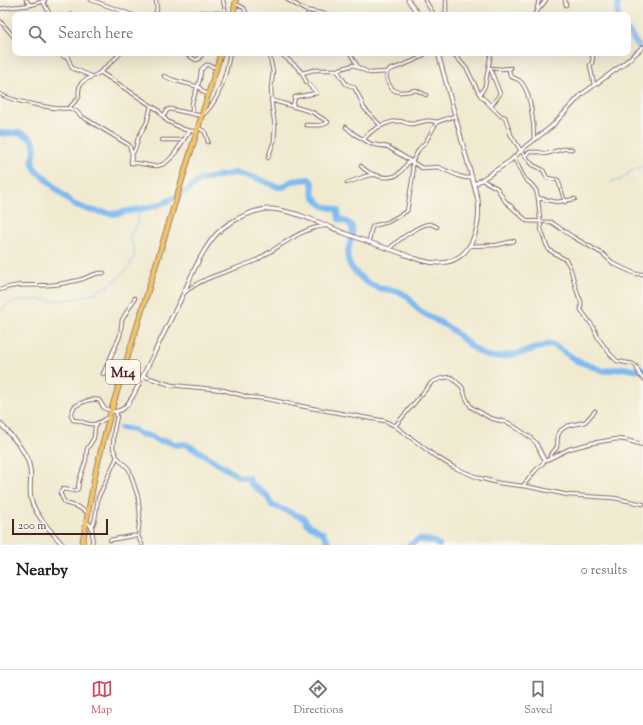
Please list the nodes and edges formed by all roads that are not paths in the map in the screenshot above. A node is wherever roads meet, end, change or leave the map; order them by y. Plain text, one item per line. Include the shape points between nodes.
1 (26, 0) edge
2 (91, 0) edge
3 (156, 0) edge
4 (223, 0) edge
5 (288, 0) edge
6 (408, 0) edge
7 (425, 0) edge
8 (446, 0) edge
9 (539, 0) edge
10 (546, 0) edge
11 (565, 0) edge
12 (44, 1) edge
13 (236, 2) edge
14 (30, 5) junction
15 (566, 5) dead end
16 (0, 9) edge
17 (537, 11) joint
18 (49, 12) edge
19 (124, 12) edge
20 (156, 12) edge
21 (226, 12) edge
22 (233, 12) edge
23 (246, 12) edge
24 (305, 12) edge
25 (417, 12) edge
26 (432, 12) edge
27 (445, 12) edge
28 (0, 21) edge
29 (12, 35) edge
30 (643, 47) edge
31 (63, 56) edge
32 (118, 56) edge
33 (189, 56) edge
34 (201, 56) edge
35 (220, 56) edge
36 (229, 56) edge
37 (270, 56) edge
38 (284, 56) edge
39 (352, 56) edge
40 (423, 56) edge
41 (439, 56) edge
42 (456, 56) edge
43 (491, 56) edge
44 (592, 56) edge
45 (67, 57) joint
46 (358, 67) junction
47 (216, 68) junction
48 (489, 68) junction
49 (337, 70) junction
50 (100, 72) junction
51 (387, 72) junction
52 (302, 73) junction
53 (92, 76) junction
54 (164, 76) dead end
55 (594, 85) junction
56 (197, 87) junction
57 (0, 94) edge
58 (209, 94) junction
59 (426, 95) dead end
60 (480, 95) junction
61 (272, 100) junction
62 (151, 106) junction
63 (293, 106) junction
64 (491, 106) junction
65 (69, 108) junction
66 (162, 114) junction
67 (192, 114) junction
68 (202, 116) junction
69 (455, 116) junction
70 (437, 122) junction
71 (306, 125) dead end
72 (380, 126) junction
73 (346, 127) dead end
74 (198, 129) junction
75 (190, 131) junction
76 (534, 139) junction
77 (162, 140) dead end
78 (182, 140) junction
79 (364, 140) junction
80 (208, 142) dead end
81 (572, 149) dead end
82 (521, 151) junction
83 (132, 154) junction
84 (524, 156) junction
85 (268, 158) dead end
86 (514, 158) junction
87 (411, 161) junction
88 (361, 166) dead end
89 (378, 175) junction
90 (472, 177) junction
91 (482, 180) junction
92 (348, 183) dead end
93 (474, 184) junction
94 (538, 198) junction
95 (576, 199) dead end
96 (565, 202) junction
97 (540, 222) junction
98 (328, 226) junction
99 (437, 227) dead end
100 (514, 241) dead end
101 (369, 243) junction
102 (469, 246) junction
103 (389, 249) junction
104 (104, 273) dead end
105 (643, 274) edge
106 (0, 290) edge
107 (183, 293) junction
108 (135, 298) dead end
109 (103, 374) dead end
110 (142, 376) junction
111 (643, 379) edge
112 (595, 410) dead end
113 (114, 412) junction
114 (110, 417) junction
115 (0, 423) edge
116 (97, 423) junction
117 (394, 426) junction
118 (643, 445) edge
119 (117, 457) junction
120 (549, 458) junction
121 (545, 461) junction
122 (523, 487) junction
123 (643, 504) edge
124 (88, 513) junction
125 (86, 522) junction
126 (92, 527) junction
127 (138, 536) junction
128 (110, 540) dead end
129 (63, 545) edge
130 (82, 545) edge
131 (92, 545) edge
132 (142, 545) edge

1 - 14 street
2 - 19 street
3 - 20 street
4 - 21 street
5 - 24 street
6 - 25 street
7 - 26 street
8 - 27 street
9 - 17 street
10 - 17 street
11 - 15 street
12 - 14 street
12 - 18 street
13 - 22 highway
13 - 23 street
14 - 16 street
28 - 29 street
30 - 55 street
31 - 45 street
32 - 50 street
33 - 34 street via 196,60
35 - 47 highway, M14
36 - 68 street via 223,84 208,111
37 - 61 street via 273,72
38 - 52 street
39 - 46 street
40 - 51 street
41 - 69 street
42 - 60 street via 466,68
43 - 48 street
44 - 55 street via 590,65
45 - 53 street via 72,68
46 - 49 street via 352,65
46 - 51 street via 370,73
47 - 56 street via 208,65 201,70
47 - 58 highway, M14
48 - 60 street
48 - 64 street via 500,94
48 - 76 street via 510,68 510,76 520,80 524,86 531,110
49 - 52 street
49 - 72 street via 346,84 354,87 364,108
50 - 53 street
50 - 62 street
51 - 59 street via 388,84 396,91 416,90
52 - 63 street via 317,93 295,97
53 - 65 street via 79,86 79,97
54 - 56 street
55 - 76 street
56 - 58 street
56 - 67 street via 191,106
57 - 65 street via 53,108
58 - 68 highway, M14
60 - 64 street
61 - 63 street
61 - 85 street via 275,133
62 - 66 street
62 - 83 street via 147,122
63 - 71 street via 312,112 328,122 320,126
64 - 82 street via 505,117 511,136
65 - 83 street via 129,145
66 - 67 street via 165,114 167,109
66 - 75 street via 167,121
67 - 68 street
68 - 74 highway, M14
69 - 70 street
69 - 90 street
70 - 72 street via 425,120 409,124 396,121
70 - 87 street
72 - 79 street via 367,134
73 - 79 street
74 - 75 street
74 - 80 street via 204,130
74 - 113 highway, M14
75 - 78 street
76 - 82 street
77 - 78 street
78 - 83 street via 171,158 158,166 145,165 141,162 131,163
79 - 87 street via 374,146 388,147
81 - 84 street via 547,153 530,152
82 - 84 street
82 - 86 street
84 - 96 street via 543,170 546,178 558,180
86 - 91 street
86 - 94 street via 525,179 534,186
87 - 89 street via 396,175
87 - 90 street via 422,168 438,167 459,176
87 - 101 street via 413,175 407,211 388,222 373,226
88 - 89 street via 367,172
89 - 92 street via 366,176
90 - 93 street
91 - 93 street
91 - 97 street via 496,188 527,221
93 - 102 street via 479,216 476,234
94 - 96 street
94 - 97 street
95 - 96 street
97 - 105 street via 551,222 603,254 614,264 636,274
97 - 111 street via 549,250 566,260 570,267 581,301 581,310 598,338 617,361 632,363 637,367
98 - 101 street
98 - 107 street via 311,229 284,242 262,258 206,279
98 - 107 street via 272,209 256,211 239,218 222,228 215,236
99 - 103 street via 426,225 397,241
100 - 102 street via 498,245
101 - 103 street
102 - 103 street via 458,257 440,263 424,261
104 - 106 street via 58,284 18,285
107 - 110 street
108 - 109 street via 122,320 120,336
110 - 113 street via 129,402
110 - 117 street via 171,384 223,390 248,397 385,420
112 - 120 street via 585,422 561,430 557,447
113 - 114 highway, M14
113 - 116 street via 104,408 96,399 85,401 72,410 73,420 81,420 91,425
113 - 119 street via 117,416 113,445
114 - 116 street
114 - 124 highway, M14
115 - 129 street via 28,461 31,498 37,514
116 - 124 street via 94,438 87,450 78,489 63,489 60,493 65,504
117 - 121 street via 432,382 451,377 462,387 471,407 490,418 509,423 532,438
117 - 122 street via 428,452 460,470 499,483
118 - 120 street via 617,439 568,449
119 - 126 street via 98,498
119 - 127 street via 129,469 138,497
120 - 121 street
121 - 122 street
122 - 123 street
124 - 125 highway, M14
125 - 126 street
125 - 130 highway, M14
126 - 131 street
127 - 128 street
127 - 132 street

